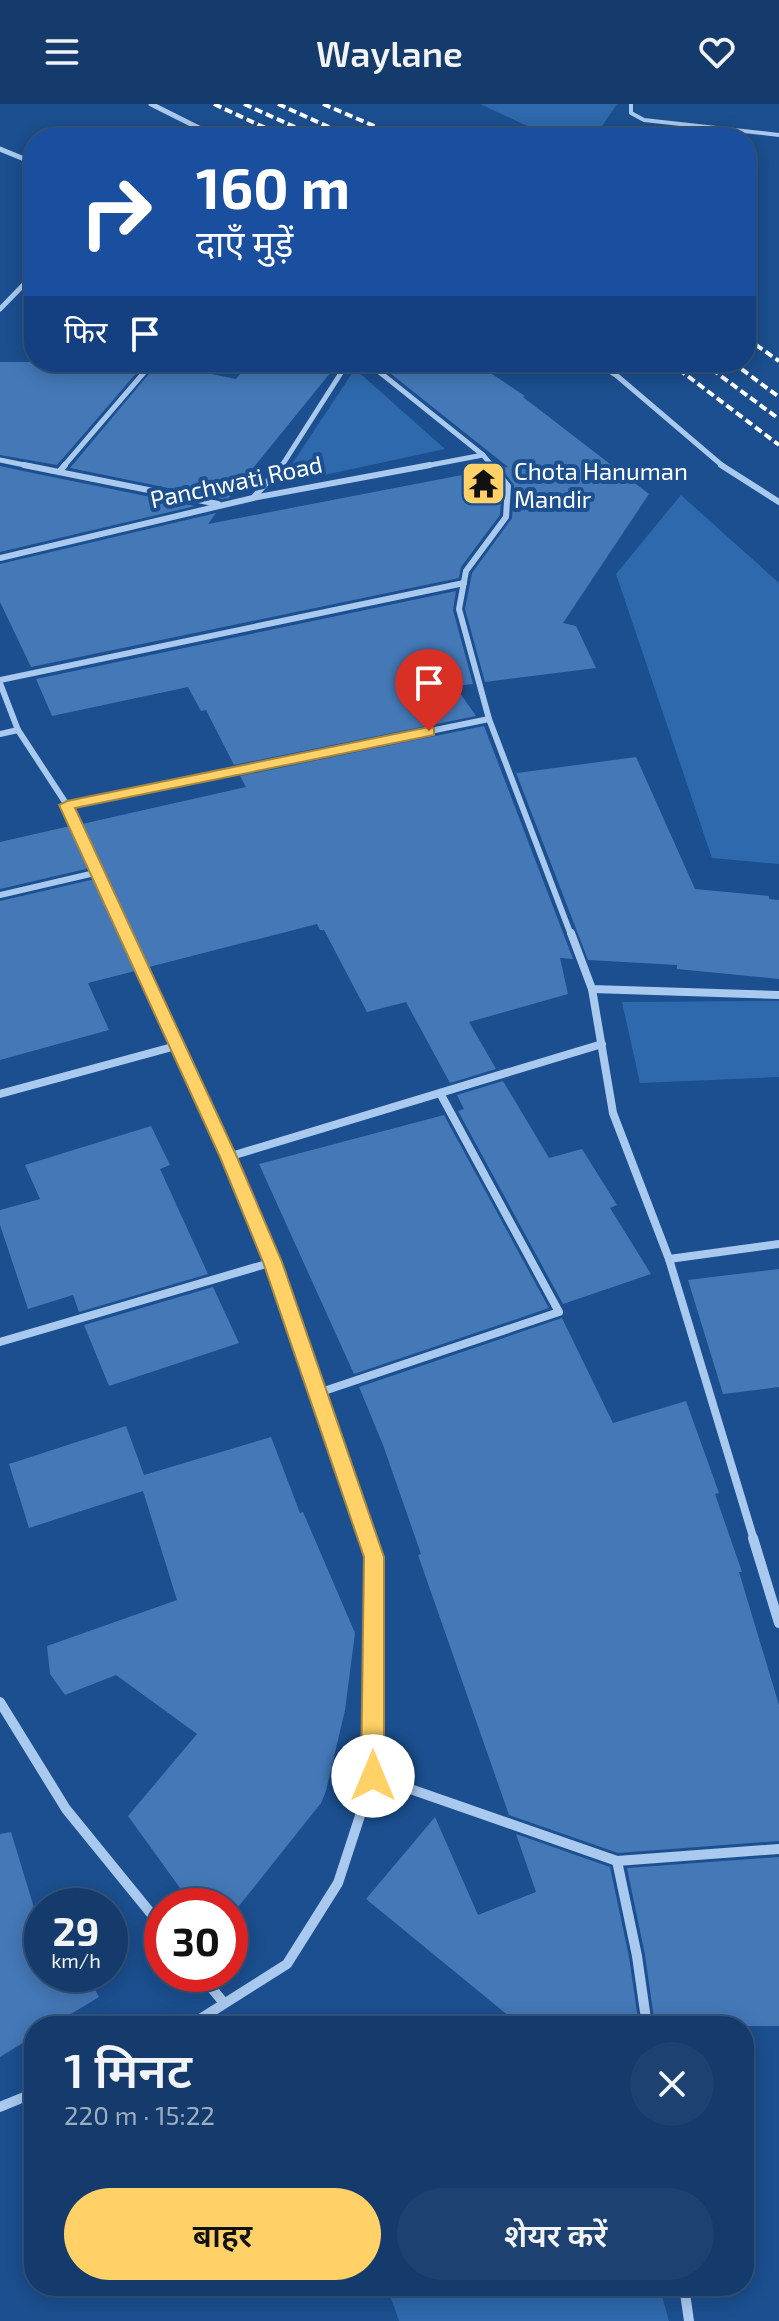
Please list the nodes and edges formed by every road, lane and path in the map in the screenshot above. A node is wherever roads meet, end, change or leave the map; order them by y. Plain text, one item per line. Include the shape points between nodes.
1 (151, 104) edge
2 (631, 104) edge
3 (199, 128) edge
4 (716, 128) edge
5 (756, 132) edge
6 (779, 135) edge
7 (0, 149) edge
8 (24, 159) edge
9 (24, 284) edge
10 (0, 309) edge
11 (144, 372) edge
12 (342, 372) edge
13 (379, 372) edge
14 (611, 372) edge
15 (483, 455) junction
16 (0, 460) edge
17 (59, 472) junction
18 (253, 498) junction
19 (779, 502) edge
20 (223, 505) junction
21 (0, 558) edge
22 (464, 583) junction
23 (0, 681) edge
24 (489, 719) junction
25 (18, 730) junction
26 (0, 734) edge
27 (67, 805) junction
28 (99, 872) junction
29 (0, 895) edge
30 (592, 989) junction
31 (779, 995) edge
32 (602, 1044) junction
33 (176, 1046) junction
34 (440, 1093) junction
35 (0, 1094) edge
36 (228, 1157) junction
37 (779, 1244) edge
38 (669, 1259) junction
39 (273, 1262) junction
40 (0, 1342) edge
41 (318, 1393) junction
42 (779, 1623) edge
43 (0, 1702) edge
44 (373, 1776) junction
45 (779, 1849) edge
46 (617, 1861) junction
47 (144, 1905) edge
48 (215, 1992) edge
49 (224, 2003) junction
50 (204, 2016) edge
51 (646, 2016) edge
52 (24, 2097) edge
53 (0, 2107) edge
54 (685, 2296) edge
55 (689, 2321) edge

1 - 3 street
2 - 4 lane via 631,113 644,120
5 - 6 lane
7 - 8 street
9 - 10 street
11 - 17 street
12 - 18 street via 291,452
13 - 15 street
14 - 19 street via 712,459
15 - 18 street, Panchwati Road
15 - 22 street via 508,486 506,517 466,571
16 - 17 street
17 - 20 street
18 - 20 street, Panchwati Road
20 - 21 street, Panchwati Road
22 - 23 street
22 - 24 street via 459,609
23 - 25 street
24 - 27 street
24 - 30 street
25 - 26 street
25 - 27 street
27 - 28 street
28 - 29 street
28 - 33 street
30 - 31 street
30 - 32 street
32 - 34 street
32 - 38 street via 613,1113
33 - 35 street
33 - 36 street
34 - 36 street
34 - 41 street via 559,1312
36 - 39 street
37 - 38 street
38 - 42 street
39 - 40 street
39 - 41 street
41 - 44 street via 374,1557
43 - 47 street via 66,1809
44 - 46 street
44 - 49 street via 338,1883 287,1964
45 - 46 street
46 - 51 street
48 - 49 street
49 - 50 street
52 - 53 street
54 - 55 street

